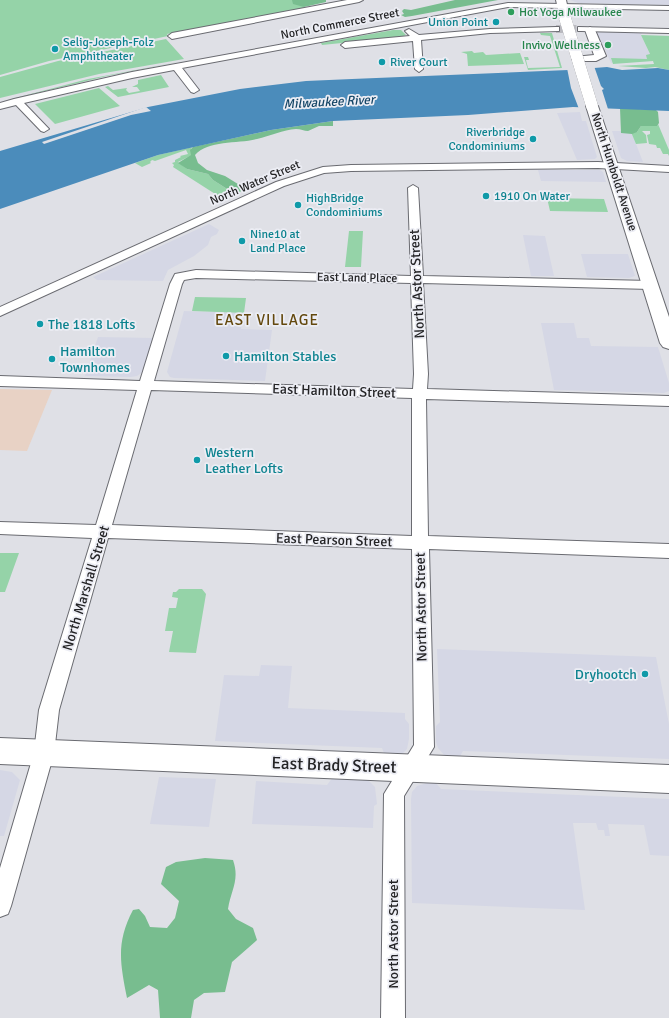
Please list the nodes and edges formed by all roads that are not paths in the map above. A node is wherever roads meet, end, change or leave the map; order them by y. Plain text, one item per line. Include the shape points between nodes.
1 (359, 0) edge
2 (561, 3) edge
3 (669, 8) edge
4 (402, 25) junction
5 (556, 29) tunnel mouth
6 (586, 29) joint
7 (669, 32) edge
8 (172, 36) dead end
9 (417, 38) junction
10 (254, 53) junction
11 (578, 59) junction
12 (176, 67) junction
13 (419, 70) dead end
14 (194, 90) dead end
15 (17, 102) junction
16 (0, 106) edge
17 (44, 129) dead end
18 (612, 165) junction
19 (669, 169) edge
20 (413, 188) dead end
21 (185, 275) joint
22 (416, 279) junction
23 (650, 285) junction
24 (0, 312) edge
25 (669, 342) edge
26 (0, 381) edge
27 (146, 385) junction
28 (419, 393) junction
29 (669, 401) edge
30 (0, 528) edge
31 (103, 531) junction
32 (420, 543) junction
33 (669, 551) edge
34 (0, 751) edge
35 (44, 753) junction
36 (410, 768) junction
37 (669, 779) edge
38 (0, 906) edge
39 (393, 1018) edge

1 - 8 street
2 - 3 street, North Commerce Street
2 - 4 street, North Commerce Street via 508,5
2 - 11 street, North Humboldt Avenue, bridge
4 - 9 street
4 - 10 street, North Commerce Street
5 - 9 street, North Commerce Street via 503,30
6 - 7 street
6 - 11 street via 600,56
9 - 10 street, North Commerce Street
9 - 13 street
10 - 12 street, North Commerce Street
11 - 18 street, North Humboldt Avenue, bridge
12 - 14 street
12 - 15 street, North Commerce Street
15 - 16 street, North Commerce Street
15 - 17 street
18 - 19 street, North Water Street
18 - 23 street, North Humboldt Avenue
18 - 24 street, North Water Street via 372,167 323,170 280,184
20 - 22 street, North Astor Street
21 - 22 street, East Land Place
21 - 27 street, North Marshall Street via 179,277 176,284
22 - 23 street, East Land Place
22 - 28 street, North Astor Street via 419,295
23 - 25 street, North Humboldt Avenue
26 - 27 street, East Hamilton Street
27 - 28 street, East Hamilton Street
27 - 31 street, North Marshall Street
28 - 29 street, East Hamilton Street
28 - 32 street, North Astor Street
30 - 31 street, East Pearson Street
31 - 32 street, East Pearson Street
31 - 35 street, North Marshall Street via 49,710
32 - 33 street, East Pearson Street
32 - 36 street, North Astor Street via 424,748
34 - 35 main road, East Brady Street
35 - 36 main road, East Brady Street
35 - 38 street, North Marshall Street
36 - 37 main road, East Brady Street
36 - 39 street, North Astor Street via 394,794

